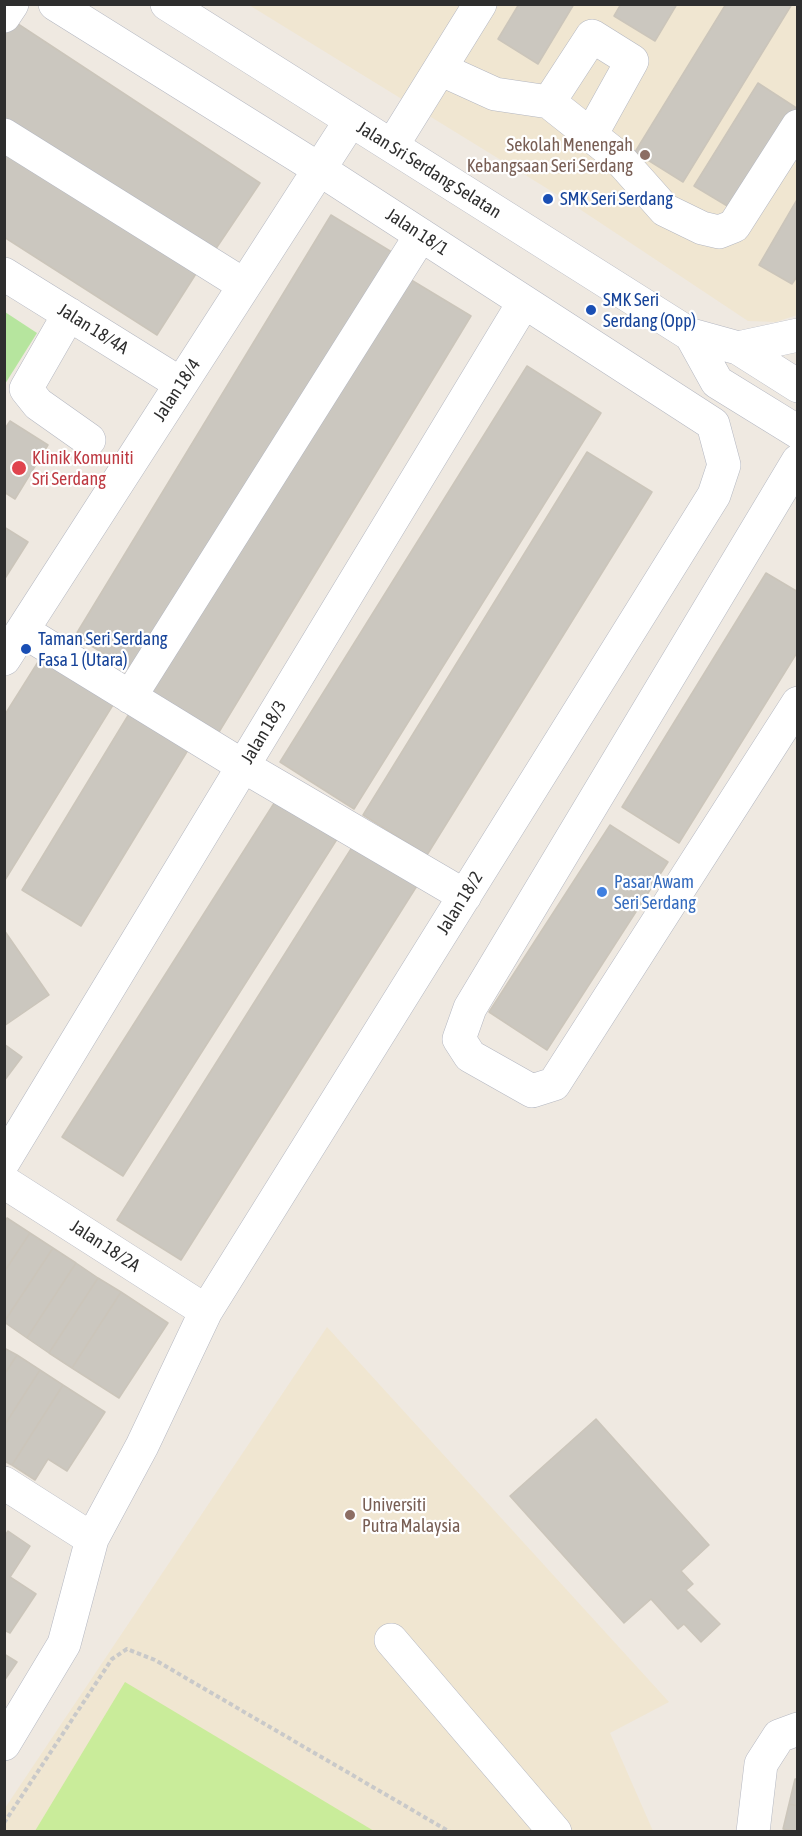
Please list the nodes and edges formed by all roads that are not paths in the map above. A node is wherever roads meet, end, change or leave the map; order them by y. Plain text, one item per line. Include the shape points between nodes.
1 (12, 4) edge
2 (55, 4) edge
3 (168, 4) edge
4 (451, 4) edge
5 (480, 4) edge
6 (4, 16) edge
7 (461, 35) junction
8 (440, 69) junction
9 (549, 102) junction
10 (351, 120) junction
11 (798, 126) edge
12 (592, 133) junction
13 (4, 135) edge
14 (392, 146) junction
15 (319, 169) junction
16 (421, 235) junction
17 (4, 274) edge
18 (244, 285) junction
19 (524, 302) junction
20 (69, 314) junction
21 (691, 335) junction
22 (798, 335) edge
23 (738, 348) junction
24 (181, 384) junction
25 (798, 386) edge
26 (798, 432) edge
27 (89, 440) dead end
28 (798, 461) edge
29 (714, 495) joint
30 (23, 631) junction
31 (4, 659) edge
32 (130, 697) junction
33 (798, 703) edge
34 (243, 766) junction
35 (465, 896) junction
36 (4, 1161) edge
37 (4, 1182) edge
38 (206, 1311) junction
39 (4, 1483) edge
40 (93, 1539) junction
41 (391, 1640) dead end
42 (798, 1729) edge
43 (4, 1744) edge
44 (555, 1832) edge
45 (753, 1832) edge

1 - 6 street
2 - 15 street, Jalan 18/1
3 - 10 street, Jalan Sri Serdang Selatan
4 - 7 street
5 - 7 street
7 - 8 street
8 - 9 street via 495,94
8 - 14 street
9 - 12 street
9 - 12 street via 592,36 632,61
10 - 14 street, Jalan Sri Serdang Selatan
10 - 15 street, Jalan 18/4
11 - 12 street via 734,226 719,232 665,210
13 - 18 street
14 - 21 street, Jalan Sri Serdang Selatan
15 - 16 street, Jalan 18/1
15 - 18 street, Jalan 18/4
16 - 19 street, Jalan 18/1
16 - 32 street
17 - 20 street, Jalan 18/4A
18 - 24 street, Jalan 18/4
19 - 29 street, Jalan 18/1 via 713,424 724,465
19 - 34 street, Jalan 18/3
20 - 24 street, Jalan 18/4A
20 - 27 street via 26,389 38,404
21 - 23 street, Jalan Sri Serdang Selatan
21 - 26 street, Jalan Sri Serdang Selatan via 717,382
22 - 23 street
23 - 25 street, Jalan Sri Serdang Selatan
24 - 30 street, Jalan 18/4
28 - 33 street via 470,1008 459,1039 470,1056 532,1091 555,1084
29 - 35 street, Jalan 18/2
30 - 31 street, Jalan 18/4
30 - 32 street
32 - 34 street
34 - 35 street
34 - 36 street, Jalan 18/3
35 - 38 street, Jalan 18/2
37 - 38 street, Jalan 18/2A
38 - 40 street, Jalan 18/2
39 - 40 street
40 - 43 street, Jalan 18/2 via 64,1644
41 - 44 street
42 - 45 street via 779,1736 761,1764

